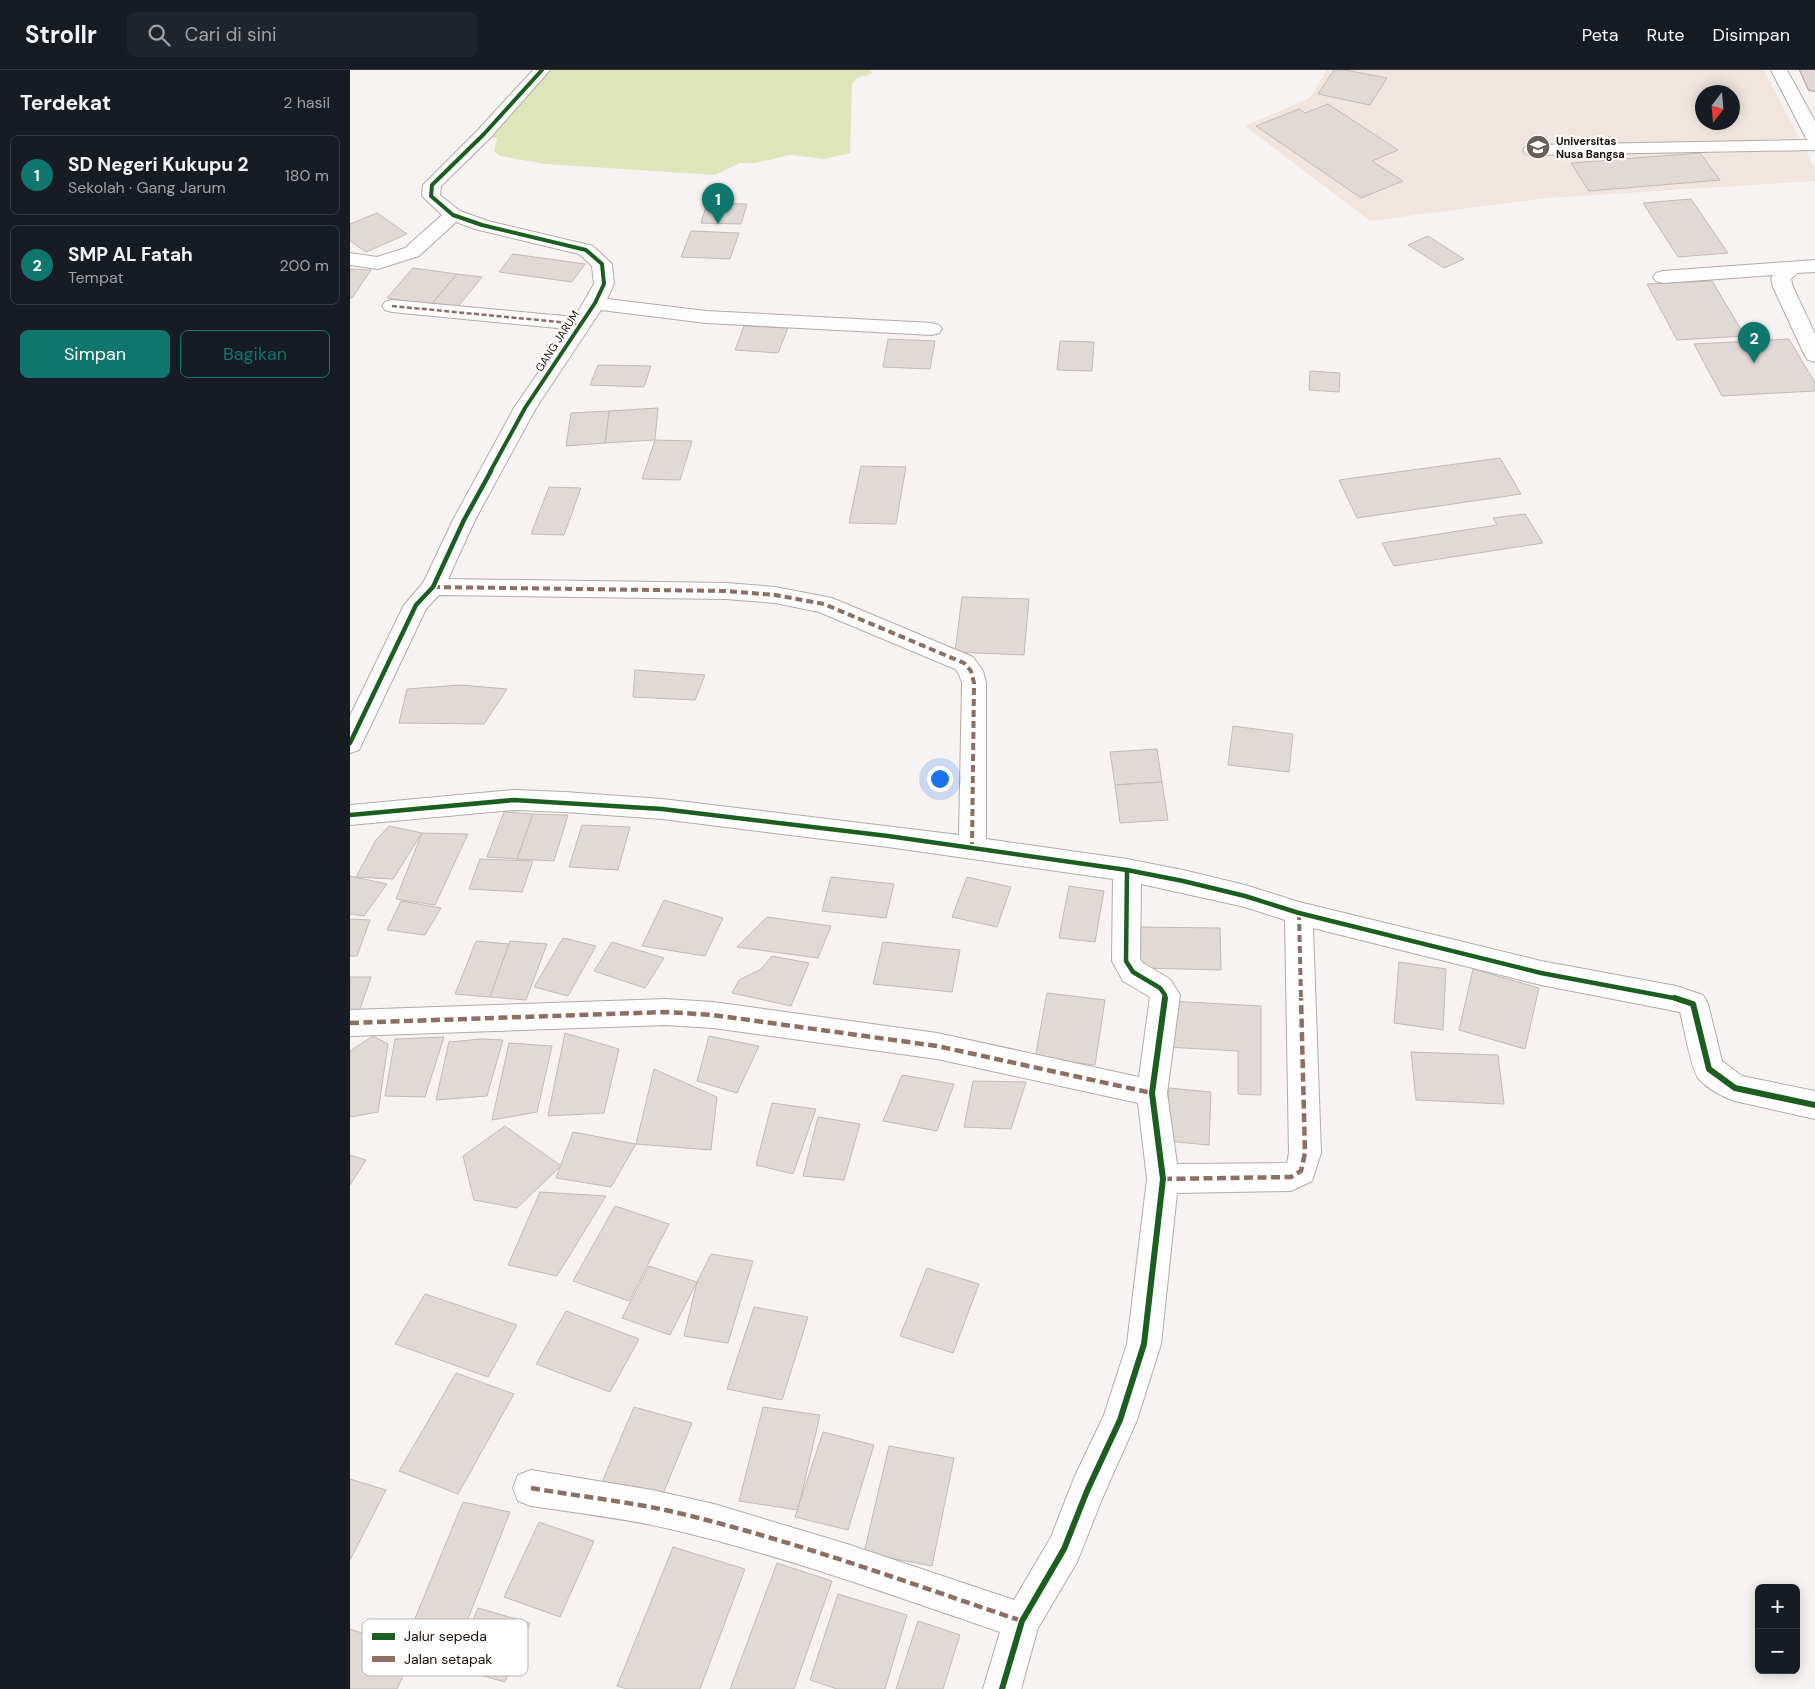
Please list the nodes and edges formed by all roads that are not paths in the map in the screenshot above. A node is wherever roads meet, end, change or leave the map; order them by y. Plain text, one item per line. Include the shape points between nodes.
1 (542, 70) edge
2 (1779, 70) edge
3 (1810, 70) edge
4 (1815, 76) edge
5 (1815, 86) edge
6 (1815, 138) edge
7 (1815, 145) edge
8 (1532, 150) dead end
9 (453, 215) junction
10 (350, 259) edge
11 (1815, 266) edge
12 (1791, 268) junction
13 (1663, 277) dead end
14 (595, 303) junction
15 (392, 306) dead end
16 (580, 324) junction
17 (932, 329) dead end
18 (1815, 356) edge
19 (433, 587) junction
20 (350, 743) edge
21 (350, 815) edge
22 (972, 848) junction
23 (1127, 870) junction
24 (1299, 913) junction
25 (350, 1023) edge
26 (1152, 1092) junction
27 (1815, 1105) edge
28 (1163, 1179) junction
29 (531, 1488) dead end
30 (1022, 1621) junction
31 (1002, 1689) edge

1 - 9 street, GANG JARUM via 432,185 431,196
2 - 6 street
3 - 4 highway
3 - 5 highway
7 - 8 street
9 - 10 street via 412,252 378,263
9 - 14 street, GANG JARUM via 586,250 602,264 604,274 604,284
11 - 12 street
12 - 13 street
12 - 18 street via 1781,278 1783,287
14 - 16 street, GANG JARUM
14 - 17 street via 706,317
15 - 16 street
16 - 19 street, GANG JARUM via 499,454
19 - 20 street, GANG JARUM via 416,605
19 - 22 street via 726,591 775,595 824,604 964,663 971,671 974,683
21 - 22 street via 514,800 565,802 671,810
22 - 23 street
23 - 24 street via 1245,896
23 - 26 street via 1126,961 1133,972 1160,988 1165,995
24 - 27 street via 1541,973 1693,1004 1709,1069 1735,1088
24 - 28 street via 1305,1153 1301,1170 1291,1177
25 - 26 street via 666,1012 713,1015 937,1046
26 - 28 street
28 - 30 street via 1144,1344 1120,1420 1064,1548
29 - 30 street via 666,1510 711,1522 787,1543
30 - 31 street

